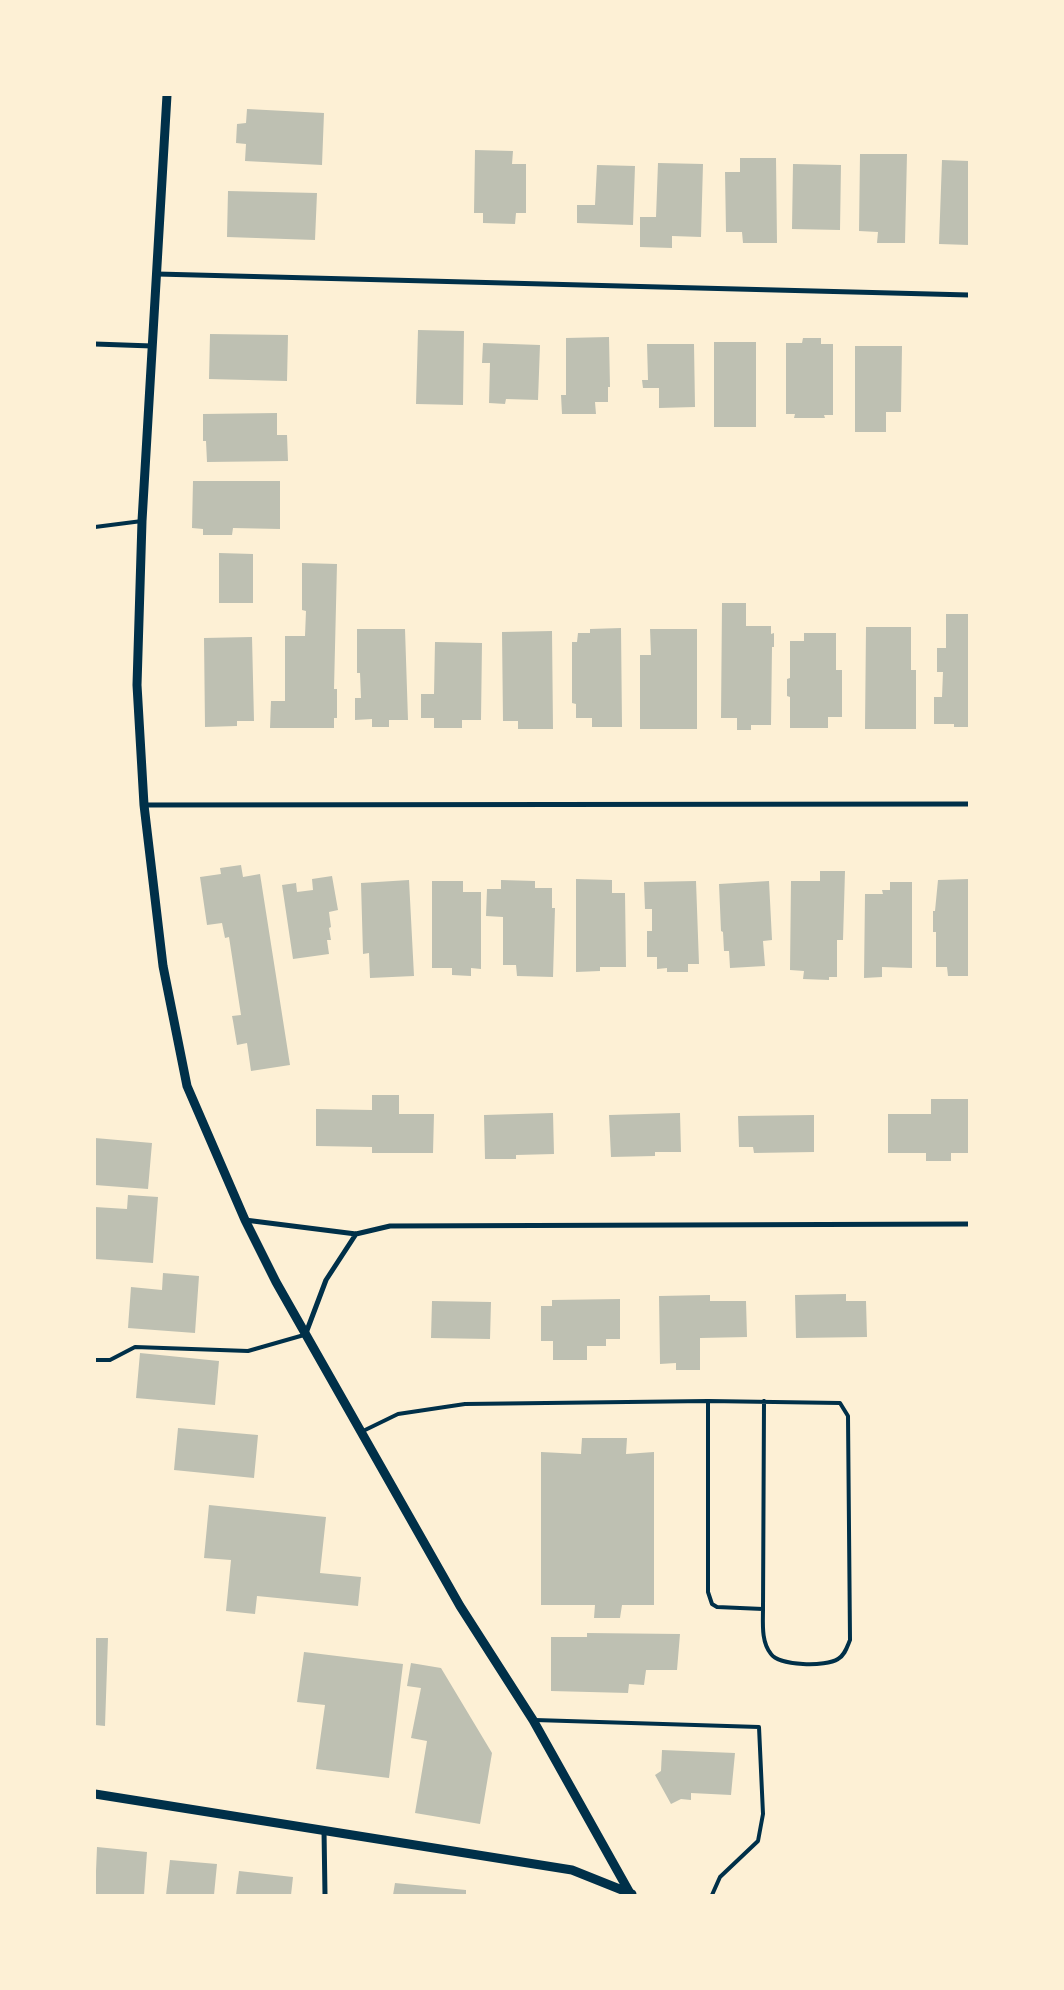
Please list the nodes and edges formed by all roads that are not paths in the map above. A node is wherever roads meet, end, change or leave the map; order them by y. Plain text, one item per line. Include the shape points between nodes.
1 (167, 95) edge
2 (157, 274) junction
3 (969, 295) edge
4 (95, 344) edge
5 (152, 346) junction
6 (142, 521) junction
7 (95, 527) edge
8 (969, 804) edge
9 (144, 805) junction
10 (246, 1220) junction
11 (969, 1224) edge
12 (356, 1234) junction
13 (306, 1334) junction
14 (95, 1360) edge
15 (708, 1401) junction
16 (764, 1401) junction
17 (361, 1432) junction
18 (763, 1609) junction
19 (533, 1720) junction
20 (95, 1794) edge
21 (324, 1830) junction
22 (632, 1894) edge
23 (325, 1895) edge
24 (712, 1895) edge

1 - 2 street
2 - 3 street
2 - 5 street
4 - 5 street
5 - 6 street
6 - 7 lane
6 - 9 street via 137,685
8 - 9 street
9 - 10 street via 163,966 187,1086
10 - 12 street
10 - 13 street
11 - 12 street via 390,1226
12 - 13 street via 326,1280
13 - 14 lane via 248,1351 135,1346 110,1360
13 - 17 street
15 - 16 lane
15 - 17 lane via 465,1404 398,1414
15 - 18 lane via 708,1592 716,1607
16 - 18 lane
16 - 18 lane via 840,1403 848,1416 850,1640 846,1652 829,1664 778,1660 767,1647 763,1633
17 - 19 street via 460,1606
19 - 22 street
19 - 24 lane via 759,1727 763,1814 758,1841 720,1877
20 - 21 street
21 - 22 street via 572,1870
21 - 23 street

